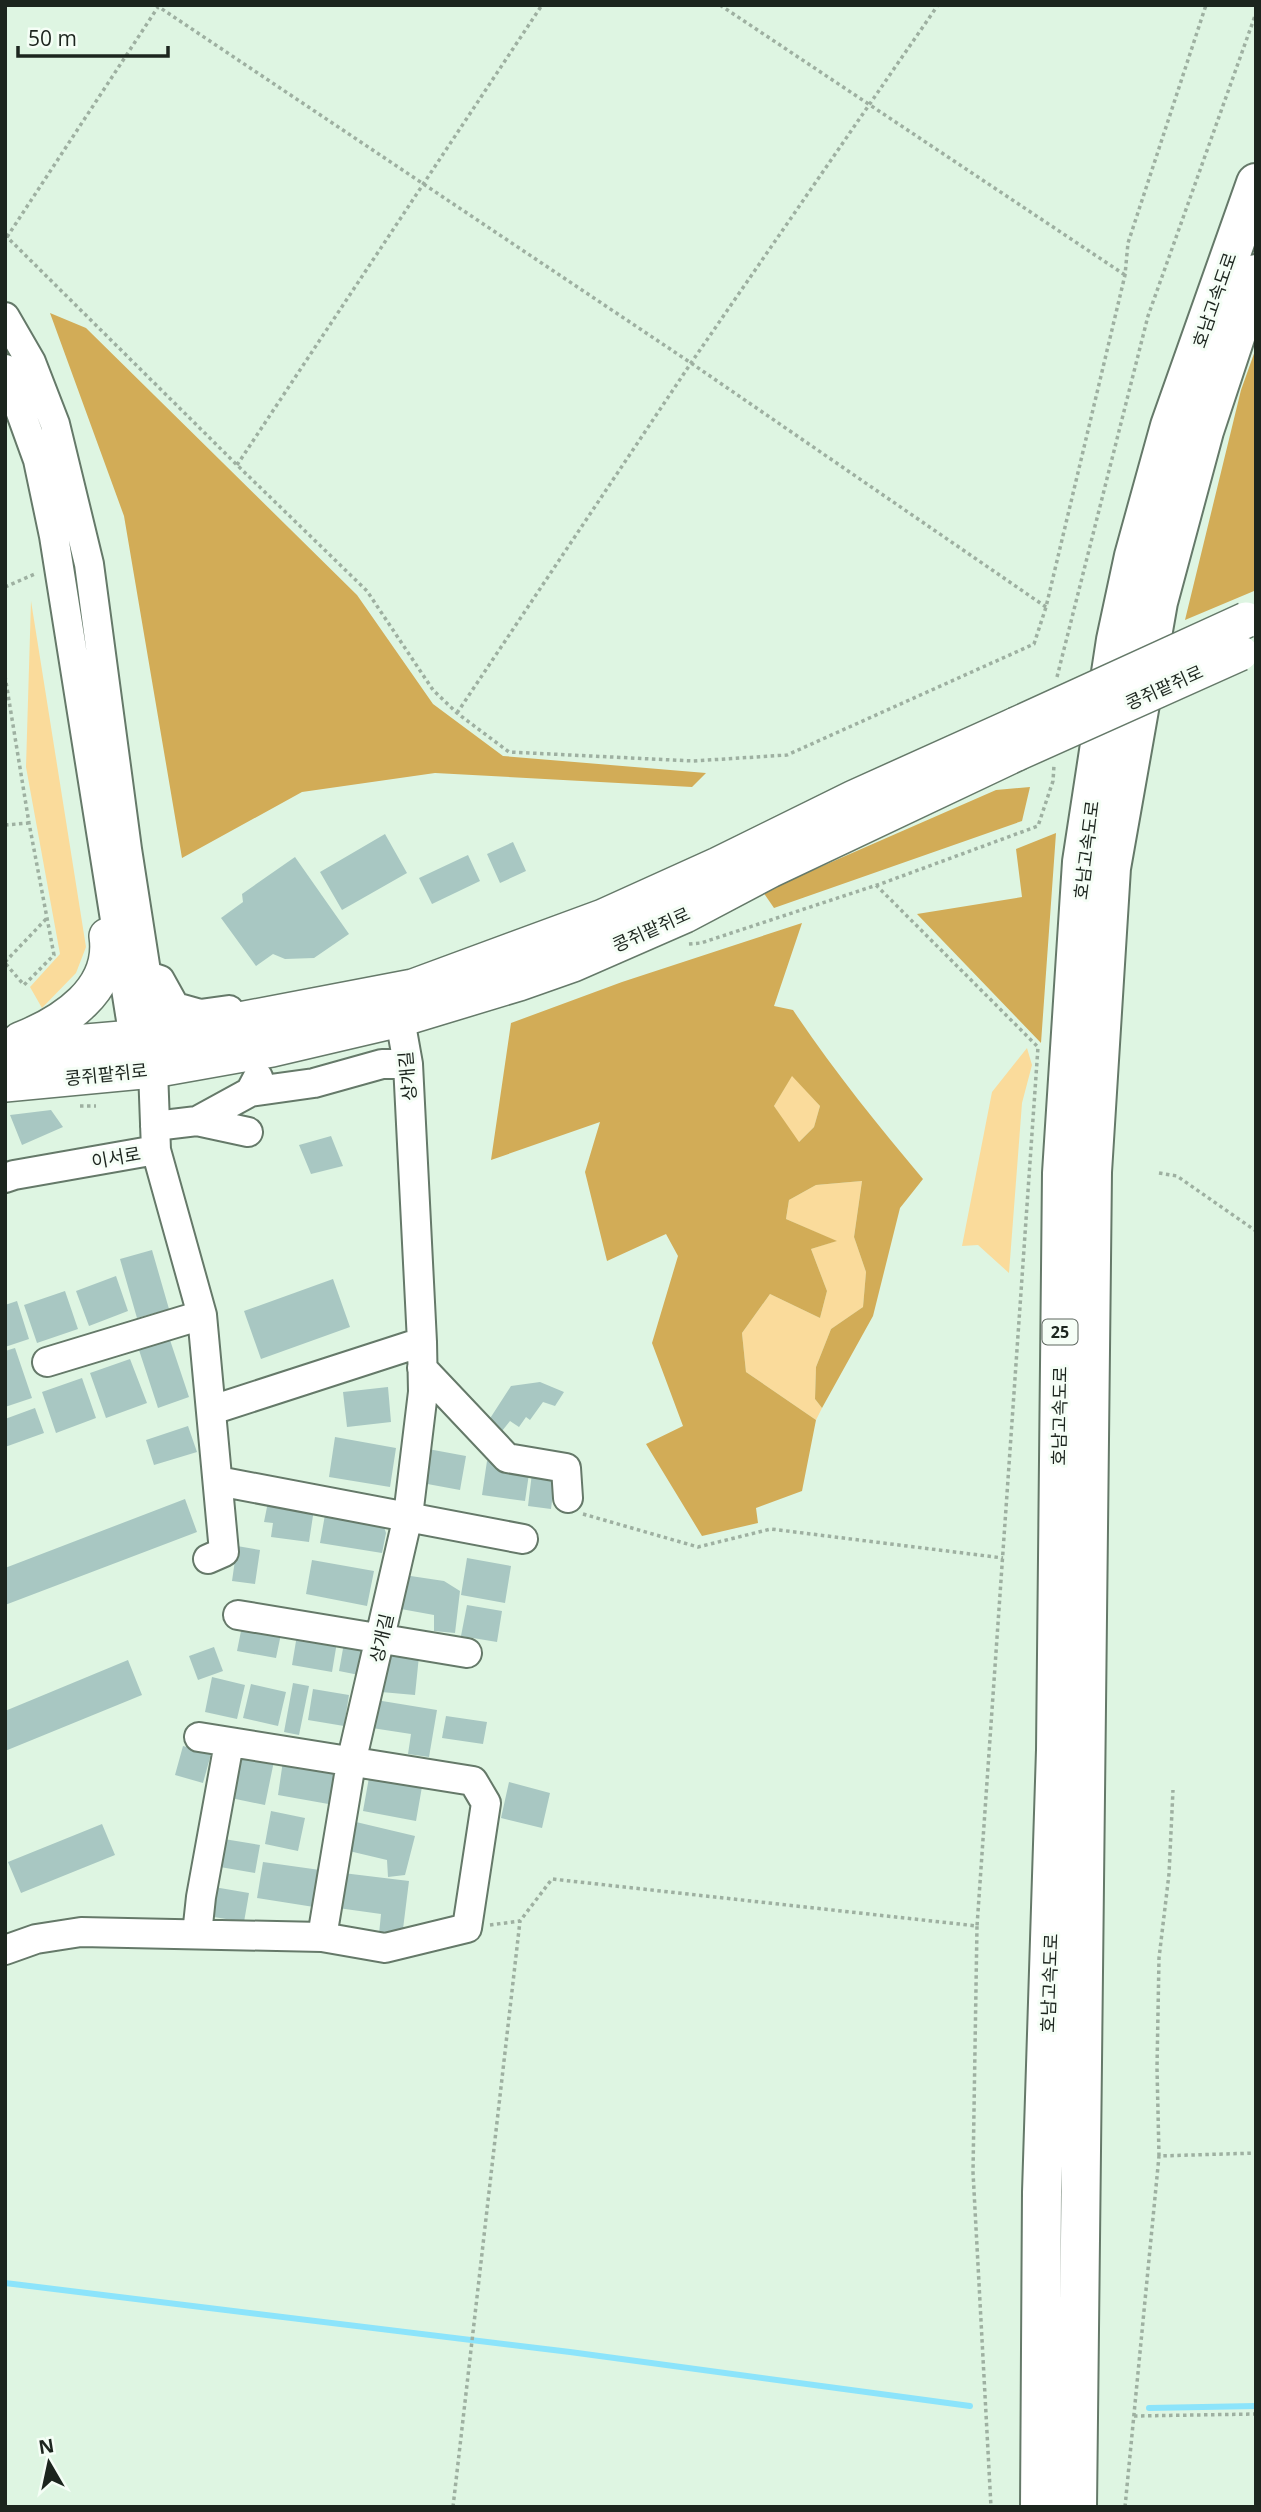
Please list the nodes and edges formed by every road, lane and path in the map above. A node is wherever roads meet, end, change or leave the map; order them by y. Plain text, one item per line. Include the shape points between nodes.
1 (542, 5) edge
2 (720, 5) edge
3 (938, 5) edge
4 (1206, 5) edge
5 (158, 6) edge
6 (1256, 13) edge
7 (869, 106) junction
8 (1256, 183) edge
9 (424, 186) junction
10 (6, 236) edge
11 (1256, 274) edge
12 (1125, 275) junction
13 (5, 317) edge
14 (691, 363) junction
15 (5, 369) edge
16 (16, 433) edge
17 (237, 465) junction
18 (60, 569) junction
19 (5, 587) edge
20 (1046, 607) junction
21 (96, 613) junction
22 (68, 617) junction
23 (1249, 634) edge
24 (5, 676) edge
25 (1057, 681) dead end
26 (457, 713) junction
27 (1017, 739) junction
28 (1054, 756) dead end
29 (29, 823) junction
30 (5, 825) edge
31 (876, 885) junction
32 (47, 918) junction
33 (119, 935) junction
34 (688, 944) dead end
35 (5, 963) edge
36 (148, 976) junction
37 (369, 996) junction
38 (400, 1019) junction
39 (5, 1048) edge
40 (148, 1048) junction
41 (272, 1049) junction
42 (408, 1064) junction
43 (5, 1084) edge
44 (250, 1092) junction
45 (197, 1121) junction
46 (248, 1132) dead end
47 (155, 1138) junction
48 (1160, 1172) dead end
49 (5, 1178) edge
50 (1256, 1231) edge
51 (202, 1315) junction
52 (422, 1355) junction
53 (47, 1362) dead end
54 (212, 1410) junction
55 (218, 1482) junction
56 (568, 1498) joint
57 (408, 1516) junction
58 (523, 1539) dead end
59 (1003, 1558) junction
60 (208, 1559) dead end
61 (238, 1615) dead end
62 (381, 1639) junction
63 (467, 1653) dead end
64 (199, 1737) dead end
65 (229, 1743) junction
66 (351, 1763) junction
67 (1173, 1790) dead end
68 (520, 1921) junction
69 (977, 1926) junction
70 (467, 1928) junction
71 (197, 1934) junction
72 (322, 1937) junction
73 (5, 1950) edge
74 (1256, 2153) edge
75 (1159, 2156) junction
76 (1256, 2414) edge
77 (1134, 2416) junction
78 (453, 2507) edge
79 (991, 2507) edge
80 (1040, 2507) edge
81 (1077, 2507) edge
82 (1125, 2507) edge

1 - 9 path
2 - 7 path
3 - 7 path
4 - 12 path via 1128,243
5 - 9 path
5 - 10 path
6 - 25 path via 1148,316
7 - 12 path
7 - 14 path
8 - 80 highway, 호남고속도로 / 25 via 1170,426 1133,556 1082,862 1062,1174
9 - 14 path
9 - 17 path
10 - 17 path
11 - 81 highway, 호남고속도로 / 25 via 1204,431 1158,602 1111,867 1093,1172
12 - 20 path
13 - 21 street via 32,362 55,424 89,564
14 - 20 path
14 - 26 path
15 - 16 street
16 - 18 street via 38,460
17 - 26 path via 367,591 433,690
18 - 19 path via 34,573
18 - 22 street
20 - 26 path via 1034,644 787,755 693,761 509,752
21 - 22 street
21 - 36 street
22 - 33 street
23 - 27 main road, 콩쥐팥쥐로, bridge
24 - 29 path
27 - 37 main road, 콩쥐팥쥐로 via 854,798 603,917 412,987
27 - 38 main road, 콩쥐팥쥐로 via 685,915 573,964
28 - 31 path via 1054,781 1038,826
29 - 30 path
29 - 32 path
31 - 34 path
31 - 59 path via 1038,1047
32 - 35 path
32 - 35 path via 54,955 24,985
33 - 39 main road via 107,936 109,949 99,985 67,1018
33 - 40 street
36 - 37 street via 160,980 174,1007 200,1014 348,983
36 - 40 street
37 - 40 main road, 콩쥐팥쥐로
38 - 41 main road, 콩쥐팥쥐로
38 - 42 street, 상개길
39 - 40 main road, 콩쥐팥쥐로
40 - 41 main road, 콩쥐팥쥐로
40 - 43 main road, 콩쥐팥쥐로
40 - 47 street, 이서로
41 - 44 street
42 - 44 street via 382,1064 314,1083
42 - 52 street, 상개길
44 - 45 street
45 - 46 street
45 - 47 street
47 - 49 street, 이서로
47 - 51 street
48 - 50 path via 1177,1176
51 - 53 street
51 - 54 street
52 - 54 street
52 - 56 street via 507,1458 566,1468
52 - 57 street, 상개길 via 423,1392
54 - 55 street
55 - 57 street
55 - 60 street via 224,1552
56 - 59 path via 571,1511 698,1547 771,1529
57 - 58 street
57 - 62 street, 상개길
59 - 69 path
61 - 62 street
62 - 63 street
62 - 66 street, 상개길
64 - 65 street
65 - 66 street
65 - 71 street
66 - 70 street via 473,1781 486,1803
66 - 72 street, 상개길
67 - 75 path via 1159,1958
68 - 69 path via 552,1879
68 - 70 path
68 - 78 path
69 - 79 path via 974,2172
70 - 72 street via 385,1948
71 - 72 street
71 - 73 street via 81,1933 36,1939
74 - 75 path
75 - 77 path
76 - 77 path
77 - 82 path

